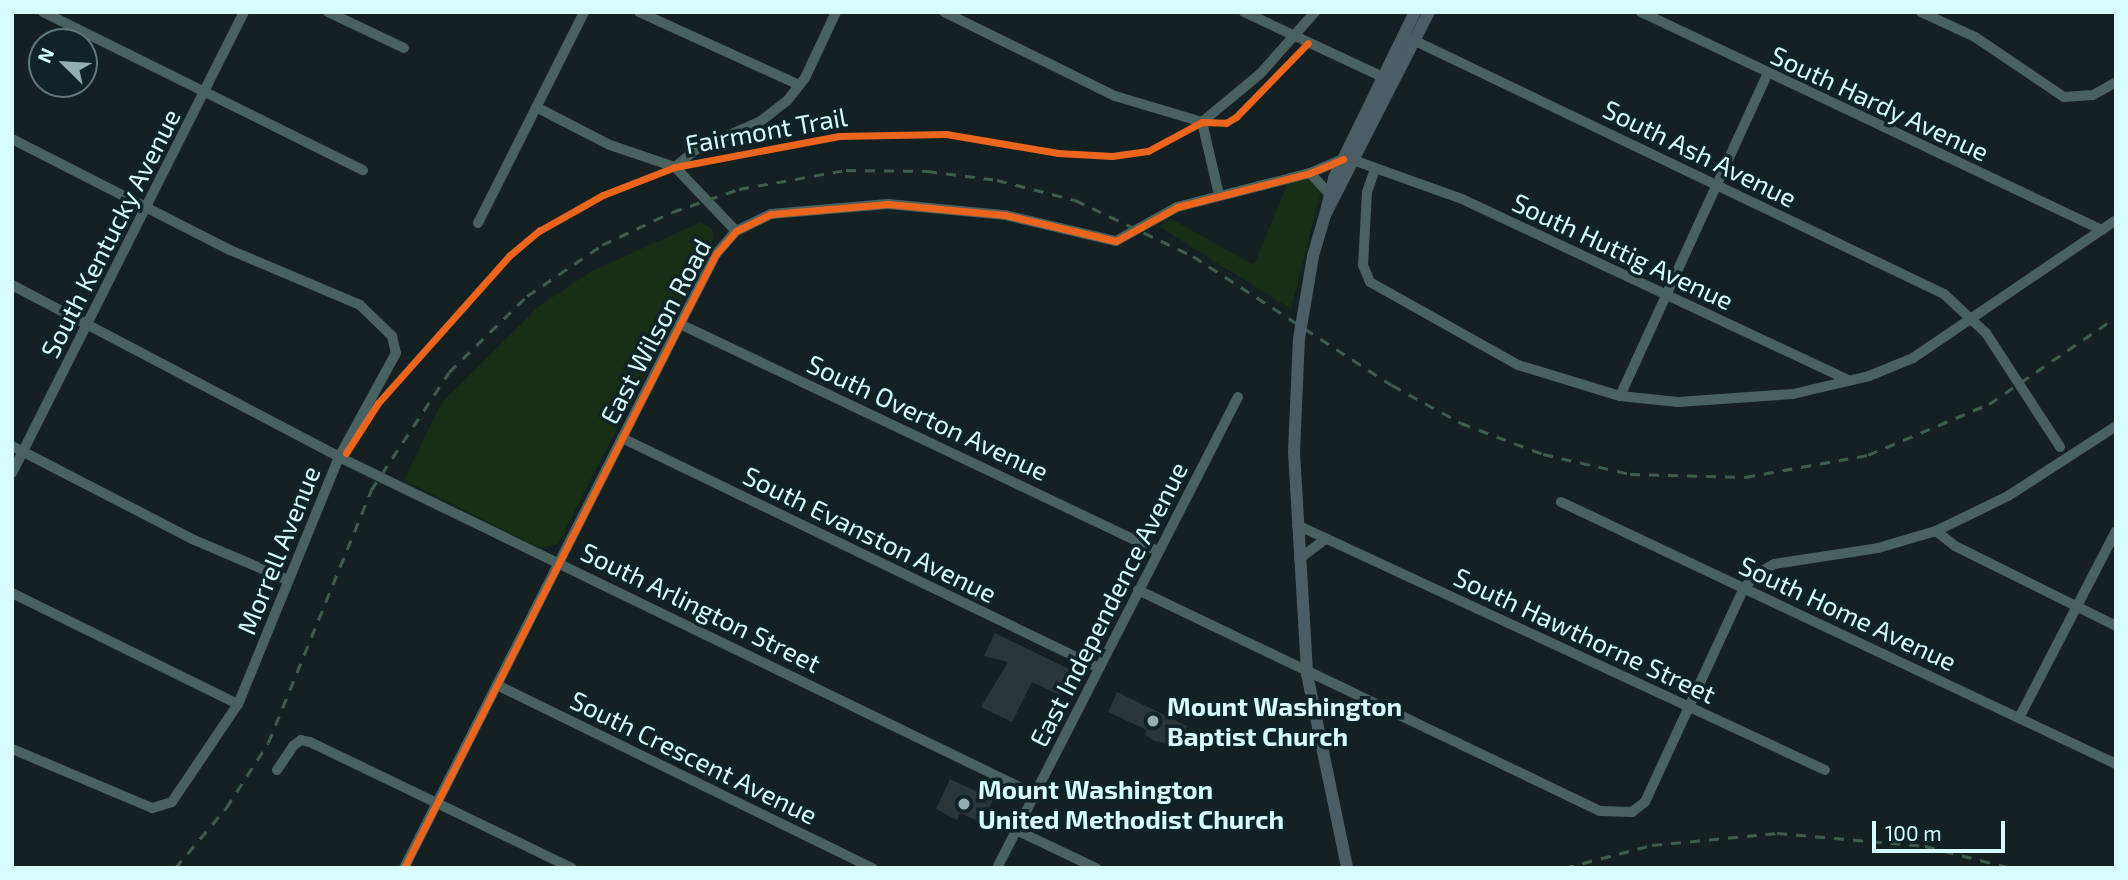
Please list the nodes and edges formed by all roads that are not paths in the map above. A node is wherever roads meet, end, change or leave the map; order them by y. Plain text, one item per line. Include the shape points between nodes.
1 (43, 12) edge
2 (244, 12) edge
3 (328, 12) edge
4 (584, 12) edge
5 (639, 12) edge
6 (836, 12) edge
7 (944, 12) edge
8 (1244, 12) edge
9 (1315, 12) edge
10 (1415, 12) edge
11 (1429, 12) edge
12 (1641, 12) edge
13 (1921, 12) edge
14 (1403, 35) junction
15 (1296, 38) junction
16 (1415, 41) junction
17 (404, 48) dead end
18 (1768, 73) junction
19 (1389, 80) junction
20 (2116, 82) edge
21 (799, 85) junction
22 (205, 90) junction
23 (536, 107) junction
24 (1202, 122) junction
25 (12, 139) edge
26 (1349, 160) junction
27 (675, 167) junction
28 (1375, 169) junction
29 (363, 170) dead end
30 (1310, 173) junction
31 (1717, 185) junction
32 (1328, 192) junction
33 (1219, 195) junction
34 (146, 208) junction
35 (1325, 215) junction
36 (2116, 220) edge
37 (478, 223) dead end
38 (2102, 230) junction
39 (736, 231) junction
40 (12, 285) edge
41 (1666, 295) junction
42 (1973, 317) junction
43 (680, 324) junction
44 (87, 327) junction
45 (1849, 380) junction
46 (1620, 396) junction
47 (1238, 397) dead end
48 (2116, 426) edge
49 (622, 438) junction
50 (12, 446) edge
51 (23, 451) junction
52 (339, 457) junction
53 (2068, 458) junction
54 (12, 473) edge
55 (1561, 502) dead end
56 (1297, 525) junction
57 (1936, 531) junction
58 (2116, 531) edge
59 (1326, 539) junction
60 (1158, 551) junction
61 (1299, 559) junction
62 (559, 561) junction
63 (288, 580) junction
64 (1744, 588) junction
65 (1138, 590) junction
66 (12, 593) edge
67 (2077, 607) junction
68 (2116, 625) edge
69 (1099, 668) junction
70 (1307, 674) junction
71 (497, 685) junction
72 (238, 704) junction
73 (1689, 707) junction
74 (2020, 716) junction
75 (12, 749) edge
76 (2116, 764) edge
77 (277, 770) dead end
78 (1825, 770) dead end
79 (1034, 794) junction
80 (438, 802) junction
81 (1016, 830) junction
82 (404, 868) edge
83 (572, 868) edge
84 (873, 868) edge
85 (997, 868) edge
86 (1096, 868) edge
87 (1347, 868) edge

1 - 22 street
2 - 22 street, South Kentucky Avenue
3 - 17 street
4 - 23 street
5 - 21 street
6 - 21 street
7 - 24 street via 1115,96
8 - 15 street
9 - 15 street
10 - 14 main road
11 - 16 main road
12 - 18 street, South Hardy Avenue
13 - 20 street via 1975,37 2064,97 2092,94
14 - 16 street, South Ash Avenue
14 - 19 main road
15 - 19 street
15 - 24 street
16 - 19 main road
16 - 31 street, South Ash Avenue
18 - 31 street
18 - 38 street, South Hardy Avenue
19 - 26 main road
21 - 27 street via 761,121 695,150
22 - 29 street
22 - 34 street, South Kentucky Avenue
23 - 27 street via 610,145
23 - 37 street
24 - 33 street
25 - 34 street
26 - 28 street, South Huttig Avenue
26 - 30 street, East Wilson Road
26 - 32 main road
26 - 35 main road
27 - 39 street
28 - 41 street, South Huttig Avenue via 1462,199
28 - 46 street via 1367,192 1363,265 1370,282 1518,365
30 - 32 street
30 - 33 street, East Wilson Road
31 - 41 street
31 - 42 street, South Ash Avenue via 1944,293
32 - 35 main road
33 - 39 street, East Wilson Road via 1177,207 1116,241 1004,215 888,204 771,214
34 - 44 street, South Kentucky Avenue
34 - 52 street, Morrell Avenue via 360,305 392,335 396,358
35 - 56 main road, bridge via 1313,256 1297,356
36 - 38 street
38 - 42 street
39 - 43 street, East Wilson Road via 716,254
40 - 44 street, South Arlington Street
41 - 45 street, South Huttig Avenue
41 - 46 street
42 - 45 street via 1913,358
42 - 53 street, South Ash Avenue, bridge
43 - 49 street, East Wilson Road
43 - 60 street, South Overton Avenue
44 - 51 street, South Kentucky Avenue
44 - 52 street, South Arlington Street
45 - 46 street via 1731,401
47 - 60 street, East Independence Avenue
48 - 53 street
49 - 62 street, East Wilson Road
49 - 69 street, South Evanston Avenue
50 - 51 street
51 - 54 street, South Kentucky Avenue
51 - 63 street via 192,539
52 - 62 street, South Arlington Street
52 - 63 street, Morrell Avenue
53 - 57 street via 2008,496
55 - 64 street, South Home Avenue
56 - 59 street, South Hawthorne Street
56 - 61 main road
57 - 64 street via 1878,548 1774,564
57 - 67 street
58 - 67 street
59 - 61 street
59 - 73 street, South Hawthorne Street
60 - 65 street, East Independence Avenue
61 - 70 main road
62 - 71 street, East Wilson Road
62 - 79 street, South Arlington Street
63 - 72 street, Morrell Avenue
64 - 73 street
64 - 74 street, South Home Avenue
65 - 69 street, East Independence Avenue
65 - 70 street
66 - 72 street
67 - 68 street
67 - 74 street
69 - 79 street, East Independence Avenue
70 - 73 street via 1600,811 1625,813 1645,802
70 - 87 main road
71 - 80 street, East Wilson Road
71 - 84 street, South Crescent Avenue
72 - 75 street, Morrell Avenue via 187,783 160,809
73 - 78 street, South Hawthorne Street
74 - 76 street, South Home Avenue
77 - 80 street via 301,740
79 - 81 street, East Independence Avenue
80 - 82 street, East Wilson Road
80 - 83 street
81 - 85 street, East Independence Avenue
81 - 86 street

